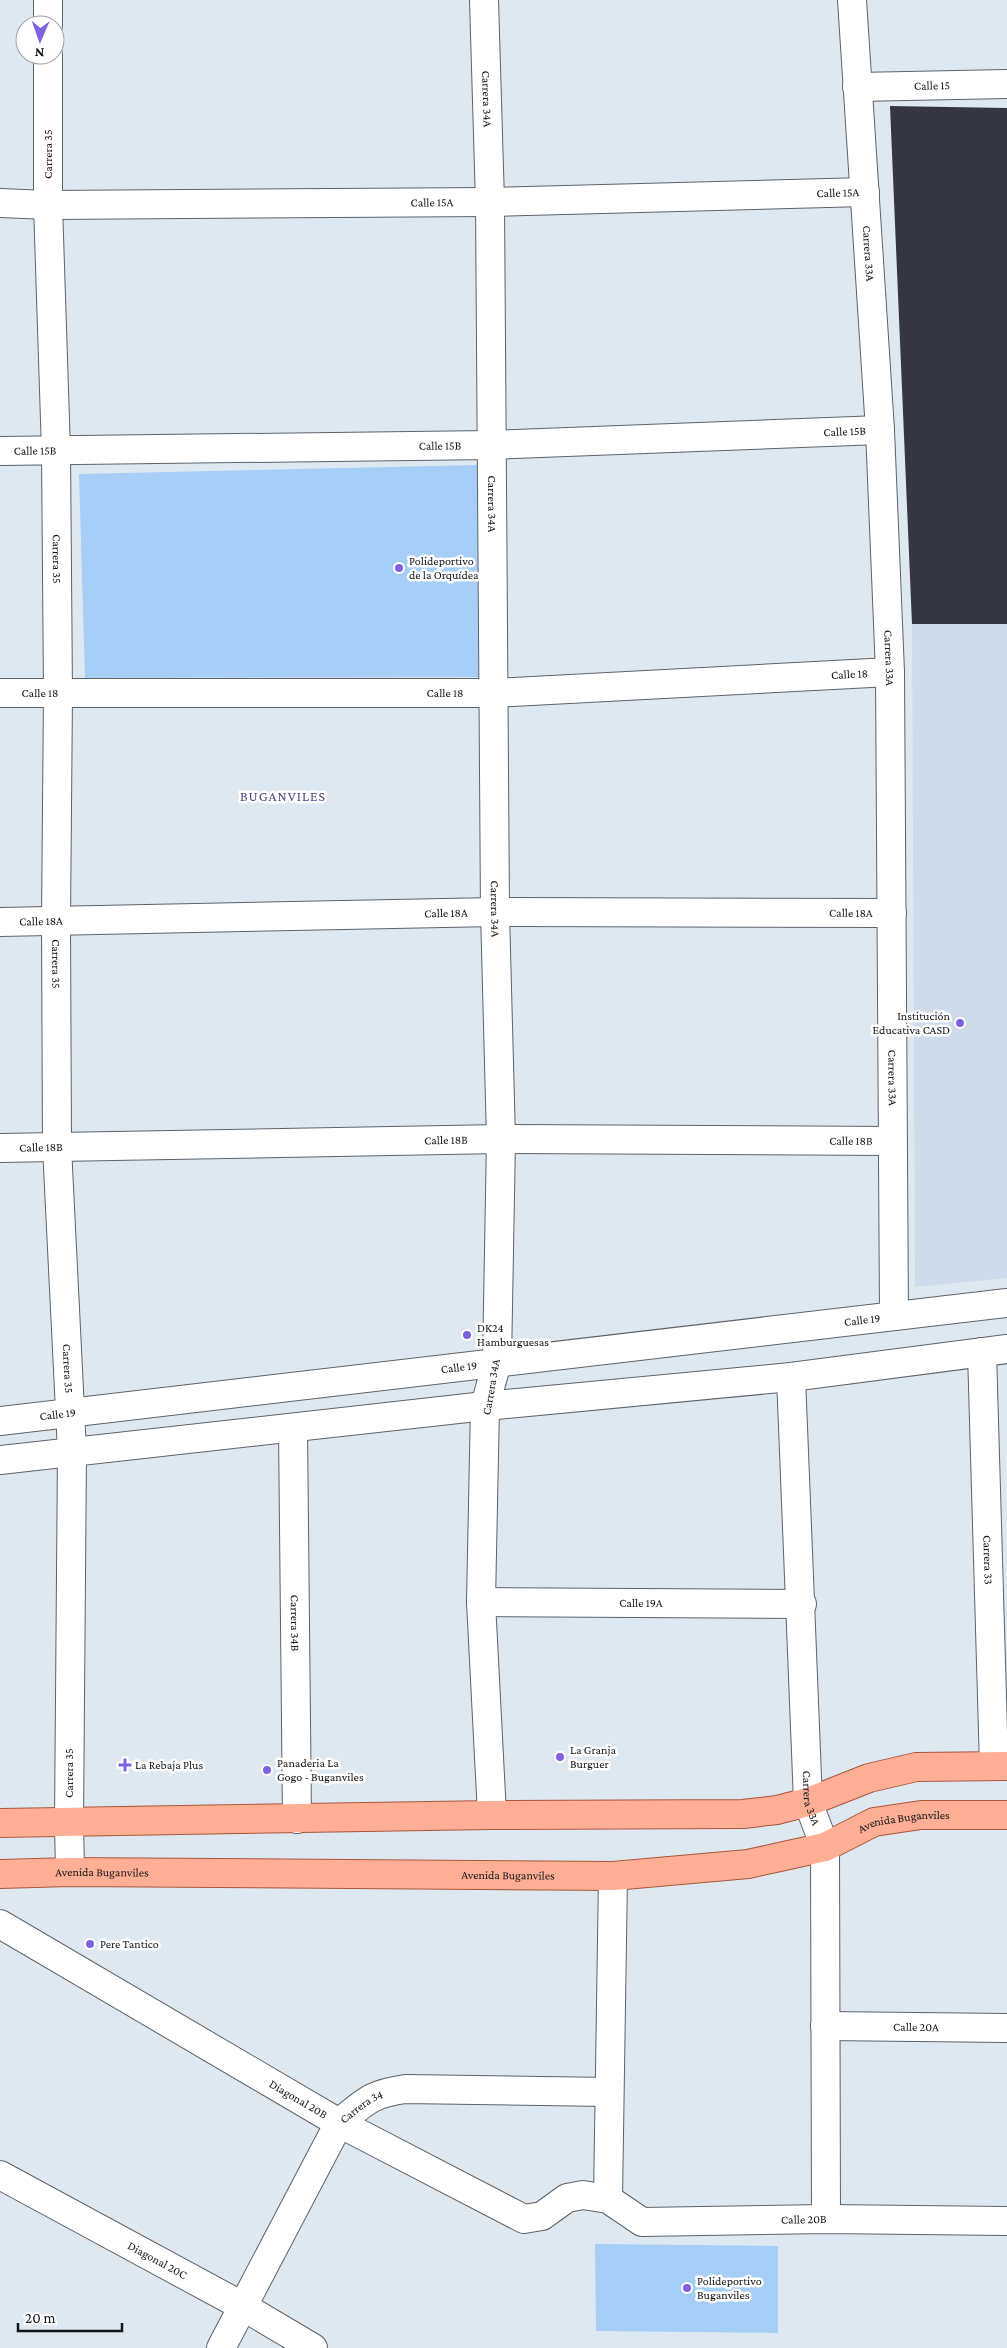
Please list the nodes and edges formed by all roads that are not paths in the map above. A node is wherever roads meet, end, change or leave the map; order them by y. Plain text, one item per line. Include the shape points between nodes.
1 (48, 0) edge
2 (484, 0) edge
3 (852, 0) edge
4 (48, 15) edge
5 (48, 65) edge
6 (1007, 84) edge
7 (857, 87) junction
8 (865, 192) junction
9 (490, 202) junction
10 (0, 203) edge
11 (48, 206) junction
12 (880, 430) junction
13 (490, 445) junction
14 (0, 451) edge
15 (56, 452) junction
16 (890, 672) junction
17 (0, 693) edge
18 (58, 693) junction
19 (493, 693) junction
20 (495, 912) junction
21 (892, 913) junction
22 (0, 922) edge
23 (56, 922) junction
24 (502, 1139) junction
25 (892, 1141) junction
26 (58, 1147) junction
27 (0, 1148) edge
28 (1007, 1303) edge
29 (894, 1316) junction
30 (994, 1350) edge
31 (497, 1362) junction
32 (791, 1377) junction
33 (485, 1406) junction
34 (70, 1412) junction
35 (0, 1421) edge
36 (293, 1428) junction
37 (72, 1451) junction
38 (0, 1460) edge
39 (481, 1602) junction
40 (802, 1604) junction
41 (1001, 1766) edge
42 (808, 1802) junction
43 (492, 1815) junction
44 (1007, 1815) edge
45 (297, 1818) junction
46 (0, 1823) edge
47 (69, 1823) junction
48 (825, 1847) junction
49 (70, 1872) junction
50 (0, 1874) edge
51 (613, 1876) junction
52 (0, 1924) edge
53 (825, 2026) junction
54 (1007, 2028) edge
55 (609, 2092) junction
56 (339, 2123) junction
57 (0, 2175) edge
58 (608, 2199) junction
59 (826, 2219) junction
60 (1007, 2221) edge
61 (244, 2307) junction
62 (221, 2348) edge
63 (313, 2348) edge

1 - 4 street
2 - 9 street, Carrera 34A
3 - 7 street, Carrera 33A
5 - 11 street, Carrera 35
6 - 7 street, Calle 15
7 - 8 street, Carrera 33A
8 - 9 street, Calle 15A
8 - 12 street, Carrera 33A
9 - 11 street, Calle 15A
9 - 13 street, Carrera 34A
10 - 11 street, Calle 15A
11 - 15 street, Carrera 35
12 - 13 street, Calle 15B
12 - 16 street, Carrera 33A
13 - 15 street, Calle 15B
13 - 19 street, Carrera 34A
14 - 15 street, Calle 15B
15 - 18 street, Carrera 35
16 - 19 street, Calle 18
16 - 21 street, Carrera 33A
17 - 18 street, Calle 18
18 - 19 street, Calle 18
18 - 23 street, Carrera 35
19 - 20 street, Carrera 34A
20 - 21 street, Calle 18A
20 - 23 street, Calle 18A
20 - 24 street, Carrera 34A
21 - 25 street, Carrera 33A
22 - 23 street, Calle 18A
23 - 26 street, Carrera 35
24 - 25 street, Calle 18B
24 - 26 street, Calle 18B
24 - 31 street, Carrera 34A
25 - 29 street, Carrera 33A
26 - 27 street, Calle 18B
26 - 34 street, Carrera 35
28 - 29 street, Calle 19
29 - 31 street, Calle 19
30 - 32 street
30 - 41 street, Carrera 33
31 - 33 street, Carrera 34A
31 - 34 street, Calle 19
32 - 33 street
32 - 40 street, Carrera 33A
33 - 36 street
33 - 39 street, Carrera 34A
34 - 35 street, Calle 19
34 - 37 street, Carrera 35
36 - 37 street
36 - 45 street, Carrera 34B
37 - 38 street
37 - 47 street, Carrera 35
39 - 40 street, Calle 19A
39 - 43 street, Carrera 34A
40 - 42 street, Carrera 33A
41 - 42 main road via 916,1767 869,1778
42 - 43 main road via 743,1814
42 - 48 street, Carrera 33A
43 - 45 main road
44 - 48 main road, Avenida Buganviles via 921,1816 874,1822
45 - 47 main road
46 - 47 main road
47 - 49 street, Carrera 35
48 - 51 main road, Avenida Buganviles via 748,1864
48 - 53 street, Carrera 33A
49 - 50 main road, Avenida Buganviles
49 - 51 main road, Avenida Buganviles
51 - 55 street
52 - 56 street, Diagonal 20B
53 - 54 street, Calle 20A
53 - 59 street, Carrera 33A
55 - 56 street, Carrera 34 via 404,2089 381,2093 366,2100
55 - 58 street
56 - 58 street, Diagonal 20B via 524,2219 542,2216 567,2198 583,2195
56 - 61 street, Carrera 34
57 - 61 street, Diagonal 20C
58 - 59 street, Calle 20B via 642,2222
59 - 60 street, Calle 20B
61 - 62 street, Carrera 34
61 - 63 street, Diagonal 20C

